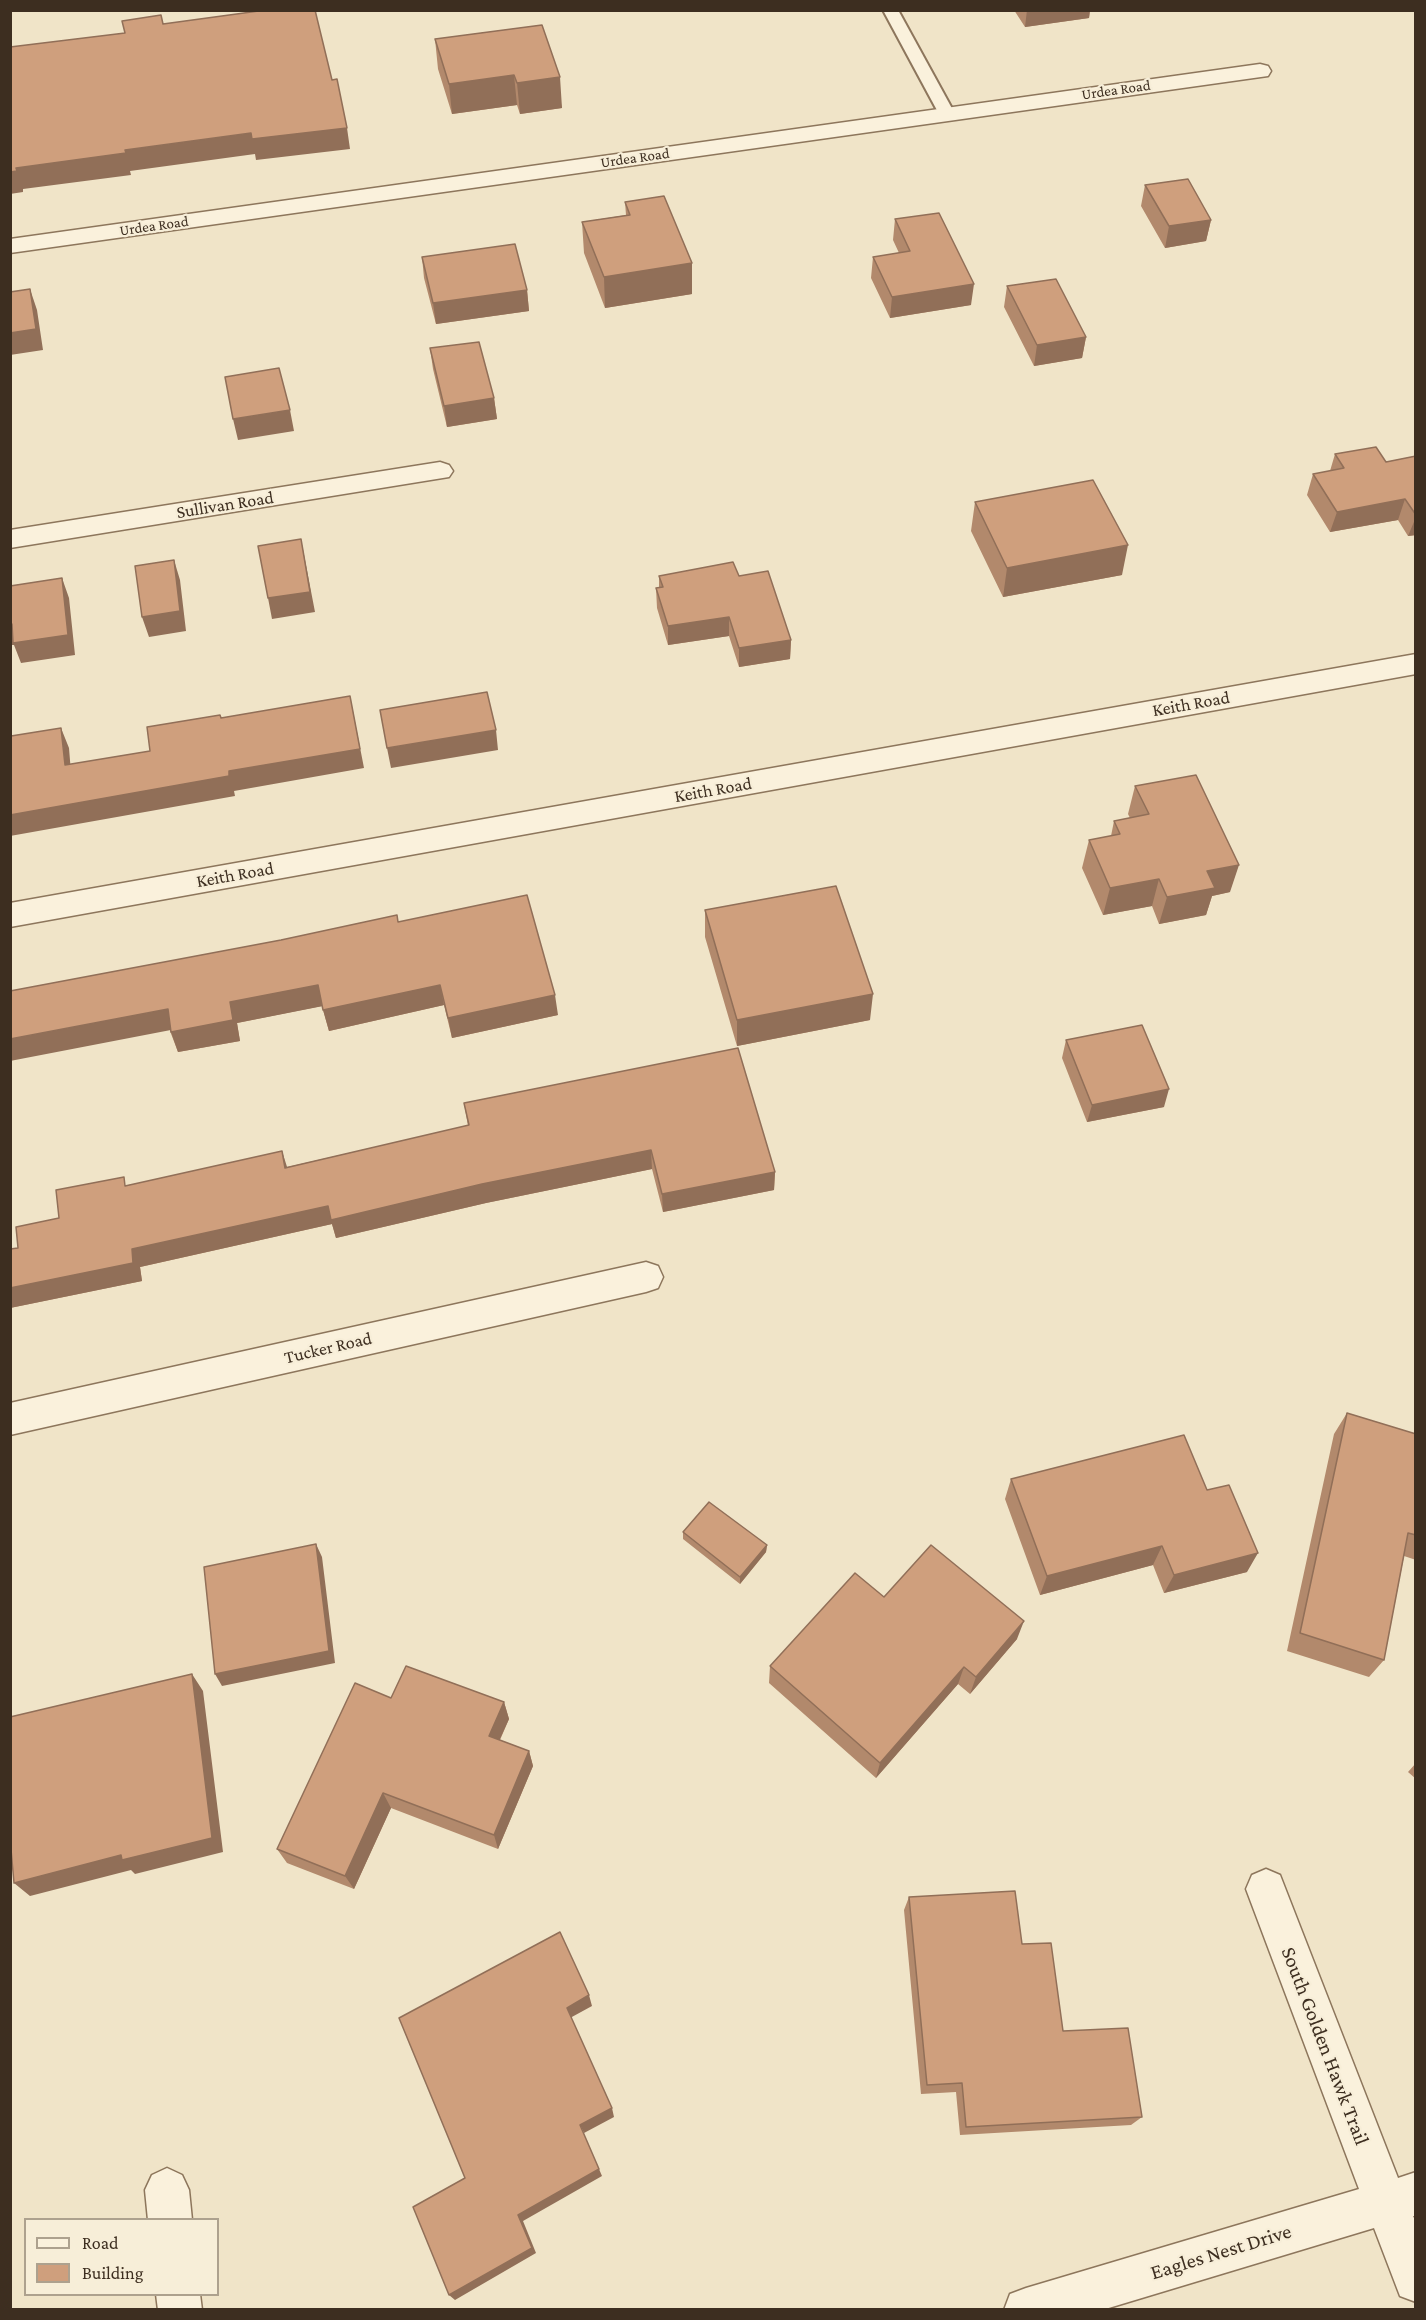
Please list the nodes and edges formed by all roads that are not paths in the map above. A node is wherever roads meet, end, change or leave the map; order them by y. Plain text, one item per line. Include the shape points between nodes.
1 (890, 10) edge
2 (1260, 70) dead end
3 (947, 114) junction
4 (10, 246) edge
5 (440, 471) dead end
6 (10, 539) edge
7 (1416, 664) edge
8 (10, 915) edge
9 (645, 1277) dead end
10 (10, 1419) edge
11 (1266, 1889) dead end
12 (1400, 2199) edge
13 (1416, 2280) edge
14 (1026, 2310) edge

1 - 3 lane
2 - 3 street, Urdea Road
3 - 4 street, Urdea Road
5 - 6 street, Sullivan Road
7 - 8 street, Keith Road
9 - 10 street, Tucker Road
11 - 12 street, South Golden Hawk Trail
12 - 13 street, South Golden Hawk Trail
12 - 14 street, Eagles Nest Drive

